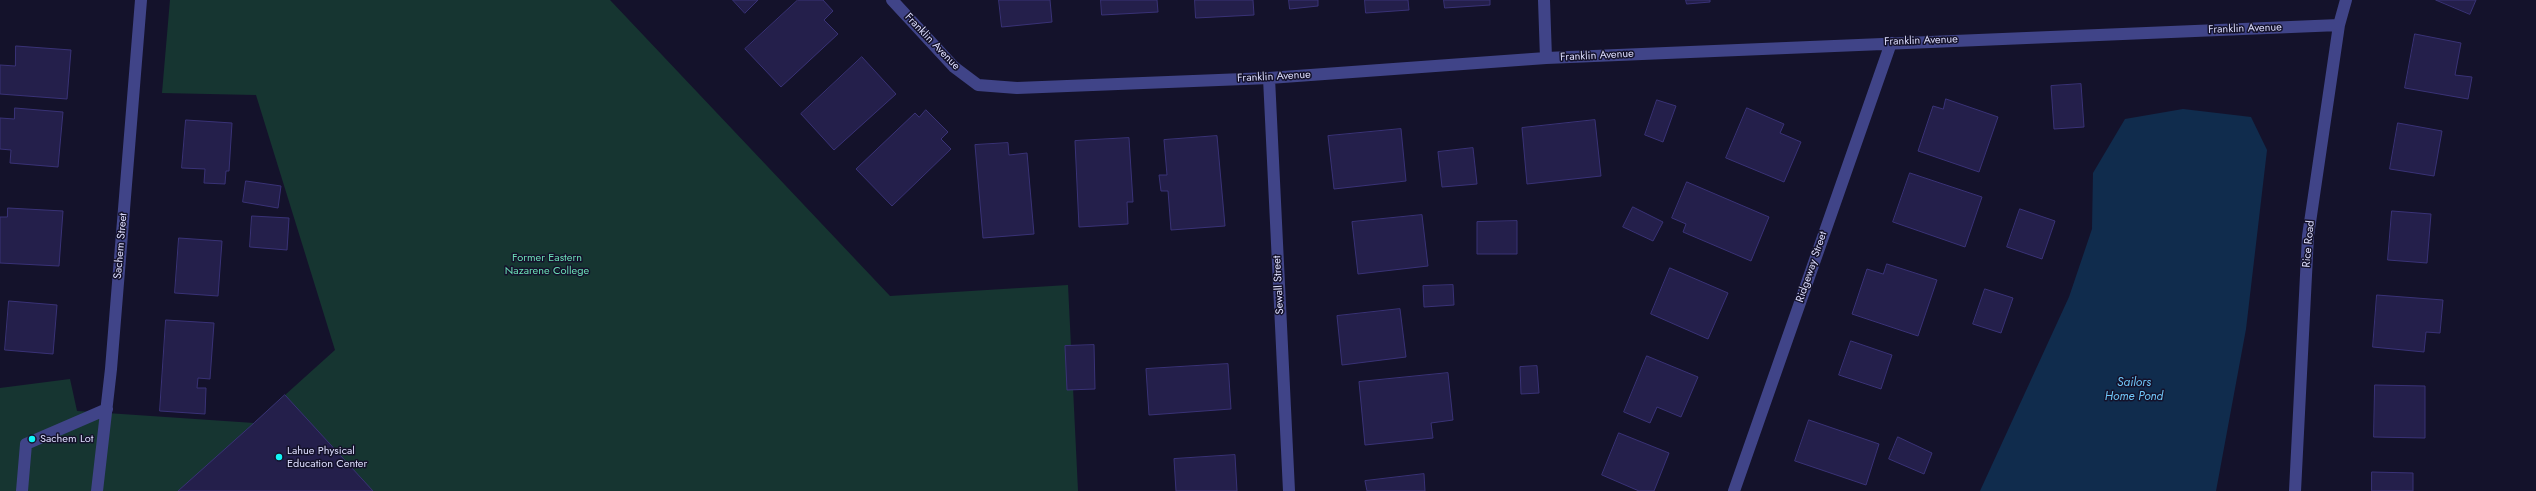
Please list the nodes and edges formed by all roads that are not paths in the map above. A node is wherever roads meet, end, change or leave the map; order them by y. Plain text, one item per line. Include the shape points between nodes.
1 (141, 0) edge
2 (892, 0) edge
3 (1544, 0) edge
4 (2346, 0) edge
5 (2339, 25) junction
6 (1891, 42) junction
7 (1546, 58) junction
8 (1269, 78) junction
9 (106, 409) junction
10 (22, 491) edge
11 (96, 491) edge
12 (1289, 491) edge
13 (1734, 491) edge
14 (2295, 491) edge

1 - 9 street, Sachem Street
2 - 8 street, Franklin Avenue via 954,67 978,85 1017,88
3 - 7 street
4 - 5 street, Rice Road
5 - 6 street, Franklin Avenue
5 - 14 street, Rice Road via 2308,236
6 - 7 street, Franklin Avenue
6 - 13 street, Ridgeway Street
7 - 8 street, Franklin Avenue
8 - 12 street, Sewall Street
9 - 10 street via 26,444
9 - 11 street, Sachem Street

